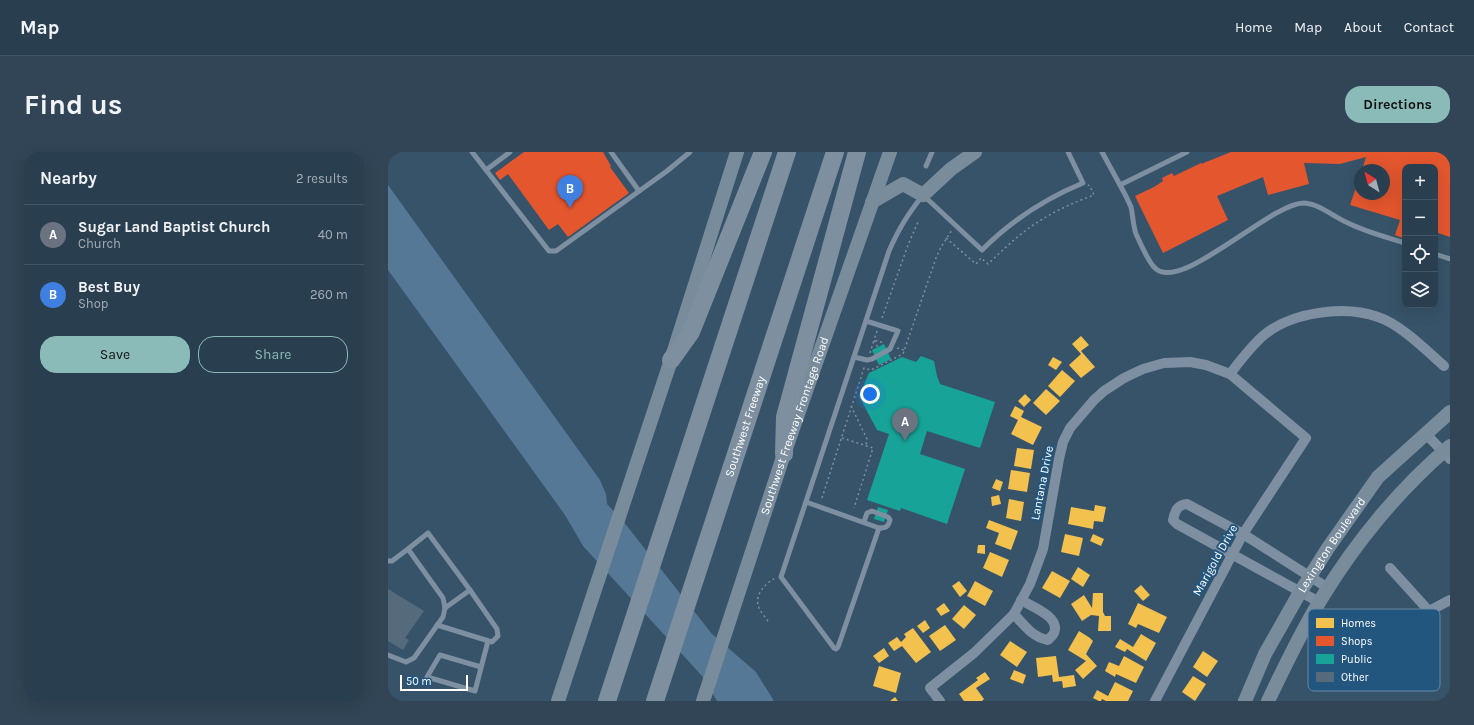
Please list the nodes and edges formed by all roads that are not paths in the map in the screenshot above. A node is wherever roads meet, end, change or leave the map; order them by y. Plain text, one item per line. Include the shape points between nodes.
1 (472, 152) edge
2 (510, 152) edge
3 (611, 152) edge
4 (690, 152) edge
5 (737, 152) edge
6 (763, 152) edge
7 (787, 152) edge
8 (835, 152) edge
9 (857, 152) edge
10 (890, 152) edge
11 (932, 152) edge
12 (975, 152) edge
13 (1068, 152) edge
14 (1102, 152) edge
15 (1187, 152) edge
16 (926, 166) dead end
17 (486, 170) junction
18 (1120, 185) junction
19 (638, 191) junction
20 (923, 195) junction
21 (872, 202) junction
22 (1402, 242) edge
23 (1438, 255) edge
24 (1450, 259) edge
25 (866, 321) junction
26 (854, 357) junction
27 (671, 360) junction
28 (1444, 366) dead end
29 (1230, 374) junction
30 (1448, 419) edge
31 (1426, 434) junction
32 (1306, 438) joint
33 (1448, 452) edge
34 (784, 454) junction
35 (806, 502) junction
36 (864, 522) junction
37 (879, 528) junction
38 (1243, 534) junction
39 (408, 549) junction
40 (1232, 554) junction
41 (388, 561) edge
42 (1390, 568) dead end
43 (1310, 577) junction
44 (1328, 588) junction
45 (470, 590) junction
46 (1301, 592) junction
47 (1021, 600) junction
48 (1450, 600) edge
49 (1320, 602) junction
50 (445, 608) junction
51 (1316, 609) edge
52 (1427, 609) edge
53 (1433, 609) edge
54 (1014, 614) junction
55 (1308, 624) edge
56 (437, 625) junction
57 (488, 641) junction
58 (388, 655) edge
59 (481, 667) junction
60 (610, 693) edge
61 (558, 701) edge
62 (655, 701) edge
63 (703, 701) edge
64 (940, 701) edge
65 (1155, 701) edge
66 (1245, 701) edge
67 (1268, 701) edge

1 - 17 lane
2 - 17 lane
3 - 19 lane
4 - 19 lane
5 - 27 main road
6 - 27 highway via 691,332
7 - 60 highway
8 - 62 highway, Southwest Freeway
9 - 34 highway via 785,417
10 - 21 main road, Southwest Freeway Frontage Road
11 - 16 lane
12 - 20 main road via 951,169
13 - 20 lane via 1083,183 1020,216 982,250
14 - 18 lane
15 - 18 lane
17 - 19 lane via 549,251 556,251
18 - 22 lane via 1130,206 1136,234 1154,268 1160,273 1168,274 1198,263 1265,220 1290,206 1304,203 1323,209 1348,224
20 - 21 main road via 903,184
20 - 25 lane via 903,221 896,235
21 - 34 main road, Southwest Freeway Frontage Road
23 - 24 lane
25 - 26 lane
25 - 26 lane via 898,331 890,349 872,359
26 - 35 lane
27 - 61 main road
28 - 29 street via 1414,339 1378,317 1344,310 1313,314 1280,325 1264,334
29 - 32 street, Lantana Drive
29 - 47 street, Lantana Drive via 1190,362 1164,363 1124,378 1094,400 1070,428 1063,442 1043,549
30 - 31 main road, Lexington Boulevard
31 - 33 street
31 - 43 main road, Lexington Boulevard via 1378,477
32 - 38 street, Marigold Drive
33 - 44 main road, Lexington Boulevard via 1396,498
34 - 63 main road, Southwest Freeway Frontage Road
35 - 36 lane
35 - 37 lane via 781,577 836,649
36 - 37 lane
36 - 37 lane via 867,513 872,511 888,517 890,520 886,528
38 - 40 street, Marigold Drive
38 - 40 street via 1188,504 1182,504 1175,510 1173,520 1177,524
38 - 43 street
39 - 41 lane
39 - 45 lane via 428,533
39 - 50 lane via 443,598
40 - 46 street
40 - 65 street, Marigold Drive
42 - 52 street
43 - 44 street
43 - 46 main road, Lexington Boulevard
44 - 49 main road, Lexington Boulevard
45 - 50 lane
45 - 57 lane via 497,629 498,636 492,642
46 - 49 street
46 - 66 main road, Lexington Boulevard via 1265,654
47 - 54 street, Lantana Drive
47 - 54 street via 1049,615 1055,624 1055,632 1048,640 1041,639
48 - 53 street
49 - 51 main road, Lexington Boulevard
50 - 56 lane via 443,617
54 - 64 street, Lantana Drive via 974,653 930,688
55 - 67 main road, Lexington Boulevard
56 - 57 lane
56 - 58 lane via 414,658 406,662
57 - 59 lane
59 - 59 lane via 475,691 427,677 440,655

